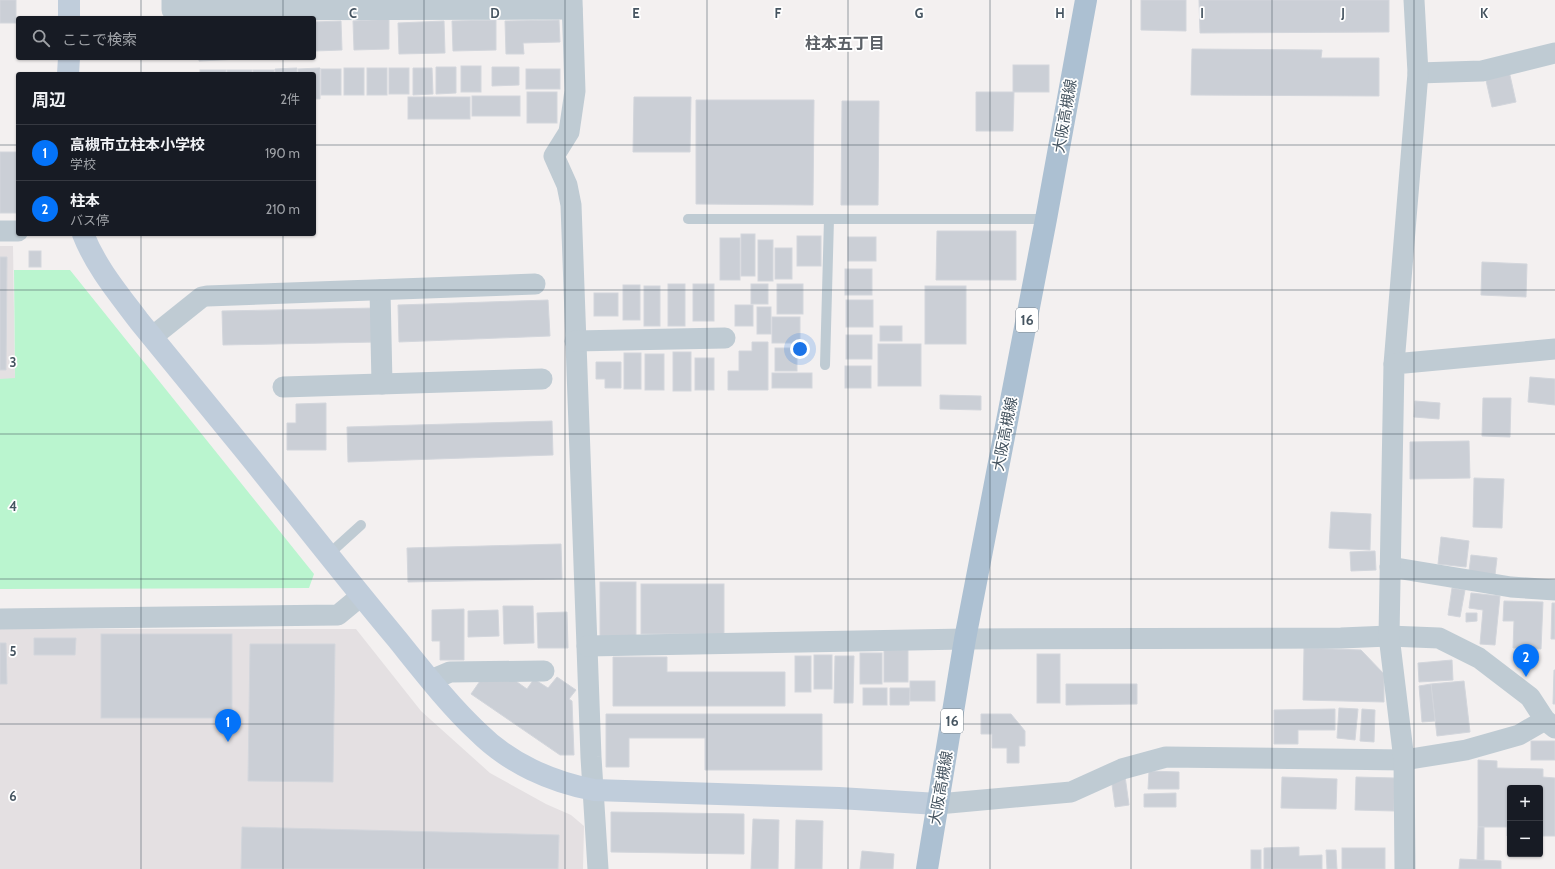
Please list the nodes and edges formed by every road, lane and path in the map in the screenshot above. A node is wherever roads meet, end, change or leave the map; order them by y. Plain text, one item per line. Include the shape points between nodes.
1 (69, 0) edge
2 (172, 0) edge
3 (1086, 0) edge
4 (1414, 0) edge
5 (572, 4) edge
6 (69, 16) edge
7 (1555, 53) edge
8 (68, 60) edge
9 (68, 72) edge
10 (1418, 73) junction
11 (688, 219) dead end
12 (828, 219) junction
13 (1046, 219) junction
14 (0, 231) edge
15 (16, 231) edge
16 (84, 236) edge
17 (535, 284) dead end
18 (380, 290) junction
19 (152, 337) junction
20 (725, 338) dead end
21 (576, 341) junction
22 (1555, 349) edge
23 (1394, 364) junction
24 (826, 365) dead end
25 (542, 379) dead end
26 (382, 384) junction
27 (283, 387) dead end
28 (361, 525) dead end
29 (329, 554) junction
30 (1390, 568) junction
31 (1555, 590) edge
32 (361, 596) junction
33 (0, 618) edge
34 (1389, 636) junction
35 (965, 639) junction
36 (587, 646) junction
37 (544, 671) dead end
38 (430, 680) junction
39 (1550, 724) edge
40 (1404, 760) junction
41 (594, 790) junction
42 (938, 804) junction
43 (598, 869) edge
44 (927, 869) edge
45 (1405, 869) edge

1 - 6 street
2 - 5 street via 172,10
3 - 13 main road, 大阪高槻線 / 16
4 - 10 street
5 - 21 street via 575,91 569,132 554,156 567,186 571,205
7 - 10 street via 1482,71
8 - 9 street
10 - 23 street
11 - 12 lane
12 - 13 lane
12 - 24 lane
13 - 35 main road, 大阪高槻線 / 16
14 - 15 street
16 - 19 street via 103,273
17 - 18 street
18 - 19 street via 202,297
18 - 26 street
19 - 29 street
20 - 21 street
21 - 36 street
22 - 23 street
23 - 30 street
25 - 26 street
26 - 27 street
28 - 29 lane
29 - 32 street
30 - 31 street via 1511,587
30 - 34 street
32 - 33 street via 338,615
32 - 38 street
34 - 35 street
34 - 39 street via 1439,638 1479,658 1530,697
34 - 40 street
35 - 36 street
35 - 42 main road, 大阪高槻線 / 16
36 - 41 street
37 - 38 street via 450,672
38 - 41 street via 478,733 506,754 539,774
39 - 40 street via 1466,750
40 - 42 street via 1166,757 1122,769 1071,792
40 - 45 street
41 - 42 street
41 - 43 street
42 - 44 main road, 大阪高槻線 / 16

